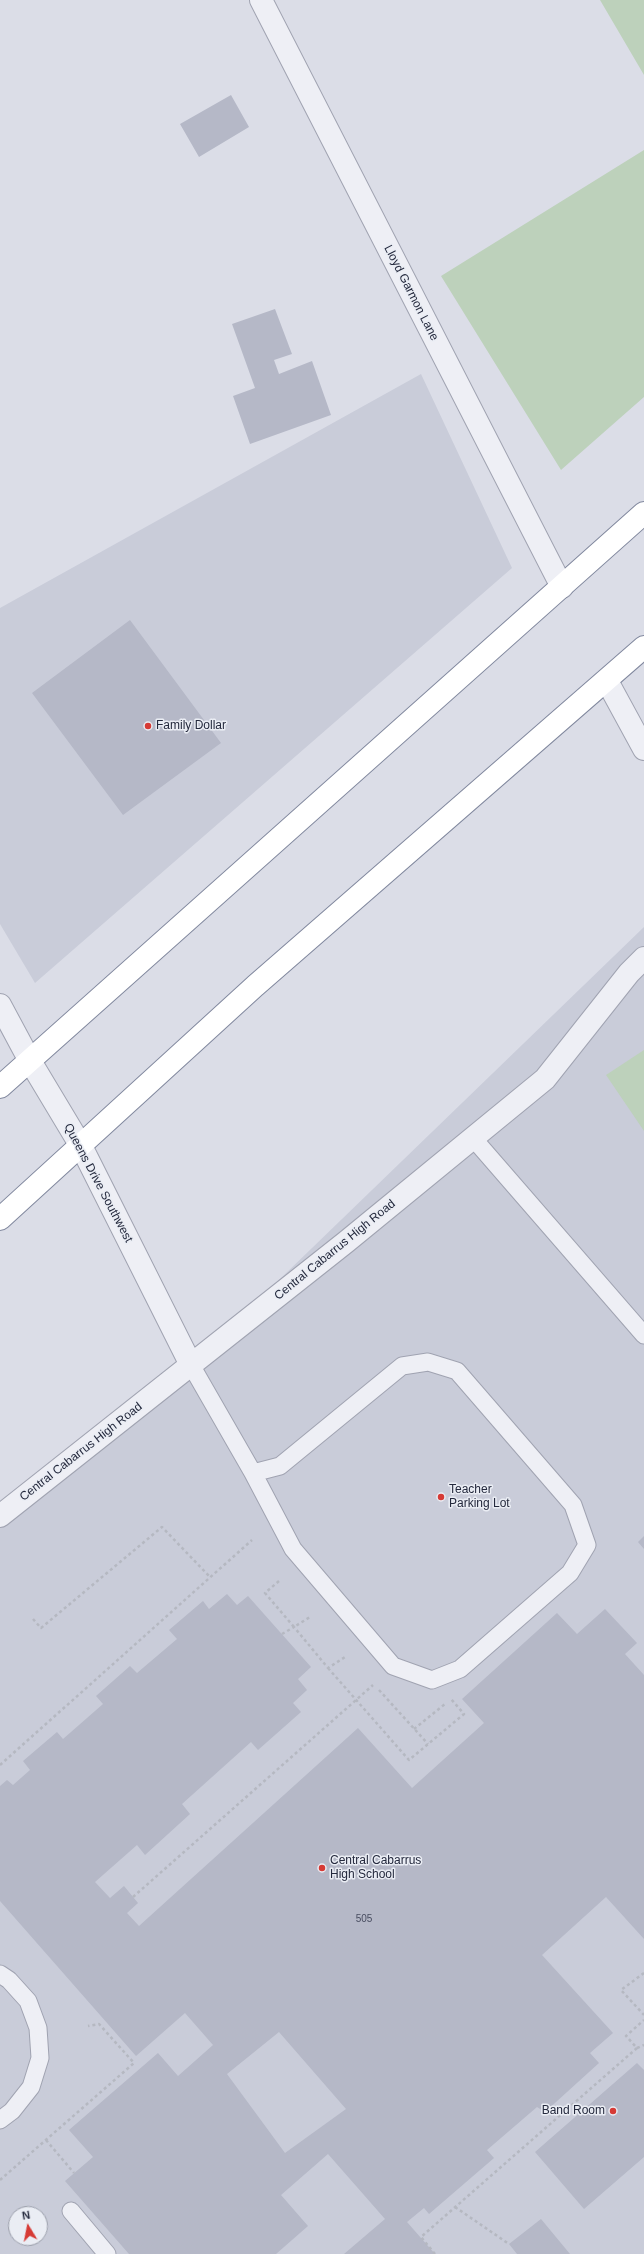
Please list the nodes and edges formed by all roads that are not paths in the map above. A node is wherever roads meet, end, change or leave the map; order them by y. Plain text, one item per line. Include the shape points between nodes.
1 (261, 0) edge
2 (644, 513) edge
3 (562, 587) junction
4 (644, 647) edge
5 (606, 681) junction
6 (644, 749) edge
7 (644, 958) edge
8 (0, 1005) edge
9 (30, 1061) junction
10 (0, 1087) edge
11 (473, 1138) junction
12 (81, 1146) junction
13 (0, 1218) edge
14 (644, 1335) edge
15 (191, 1365) junction
16 (253, 1473) junction
17 (0, 1516) edge
18 (0, 1974) edge
19 (0, 2120) edge
20 (71, 2211) dead end
21 (107, 2254) edge

1 - 3 street, Lloyd Garmon Lane
2 - 3 highway
3 - 9 highway
4 - 5 highway
5 - 6 street
5 - 12 highway via 255,986
7 - 11 street, Central Cabarrus High Road via 629,973 545,1078
8 - 9 street, Queens Drive Southwest
9 - 10 highway
9 - 12 street, Queens Drive Southwest
11 - 14 lane
11 - 15 street, Central Cabarrus High Road
12 - 13 highway
12 - 15 street, Queens Drive Southwest
15 - 16 lane
15 - 17 street, Central Cabarrus High Road
16 - 16 lane via 293,1549 393,1666 432,1680 460,1669 570,1573 587,1545 573,1505 457,1371 428,1362 402,1366 280,1466
18 - 19 lane via 28,2001 38,2028 40,2058 31,2087 12,2111
20 - 21 lane

